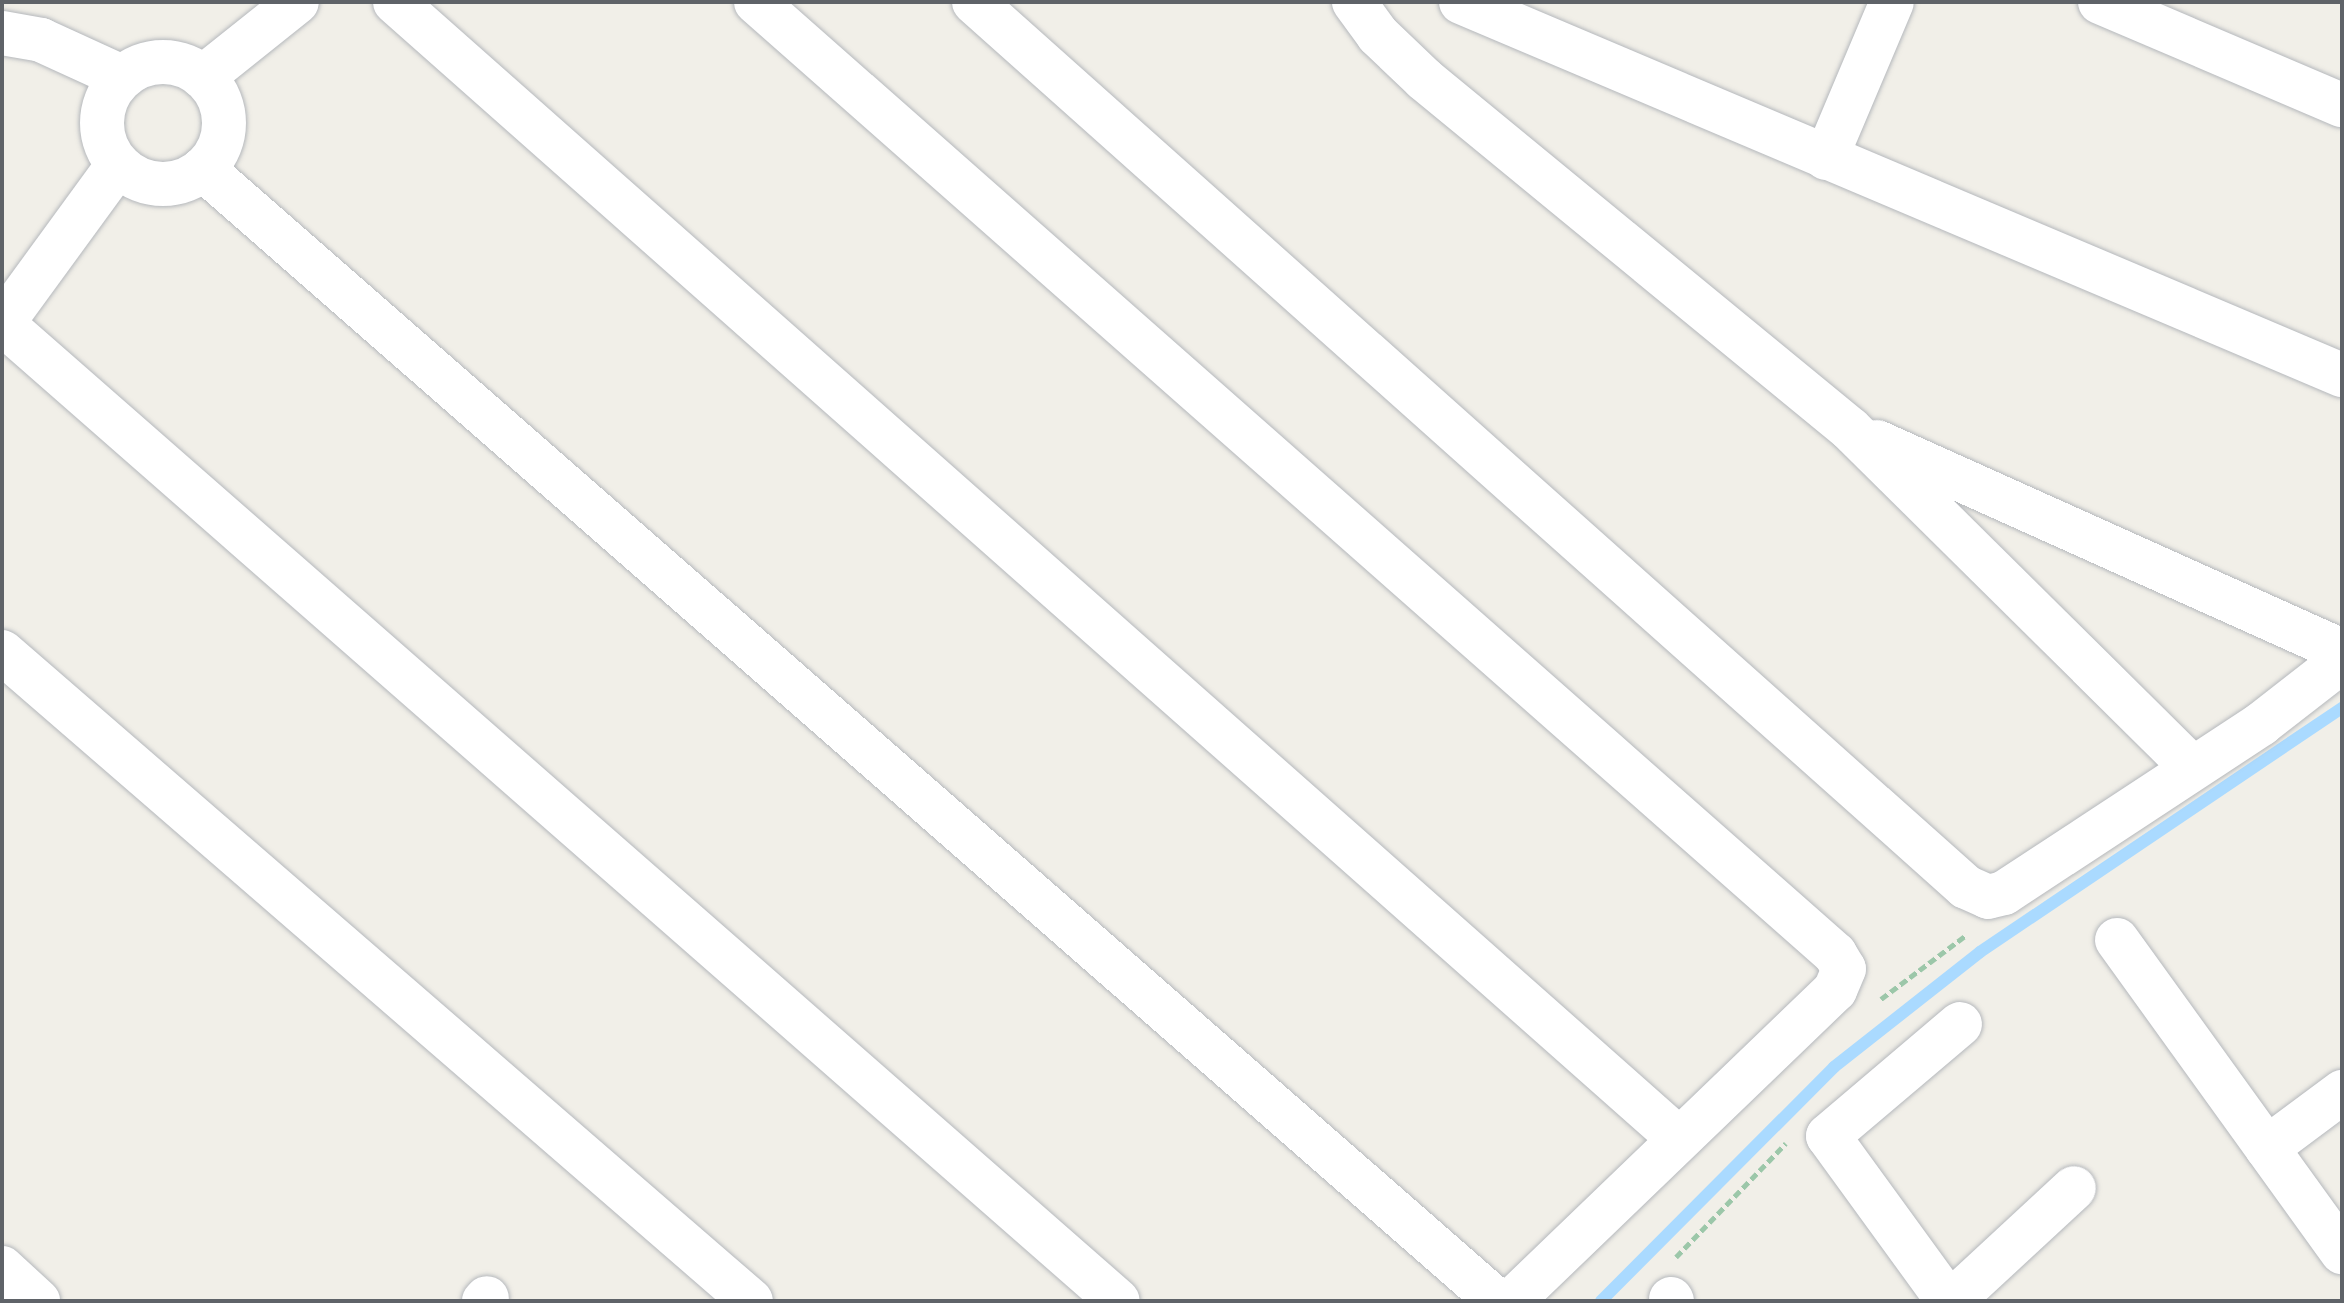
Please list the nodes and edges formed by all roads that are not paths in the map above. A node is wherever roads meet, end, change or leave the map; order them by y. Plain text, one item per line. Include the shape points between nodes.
1 (297, 2) edge
2 (395, 2) edge
3 (756, 2) edge
4 (974, 2) edge
5 (1354, 2) edge
6 (1461, 2) edge
7 (1892, 2) edge
8 (2100, 2) edge
9 (2, 33) edge
10 (122, 77) junction
11 (203, 77) junction
12 (2342, 105) edge
13 (1826, 158) junction
14 (118, 165) junction
15 (203, 169) junction
16 (2, 324) edge
17 (2342, 375) edge
18 (1850, 429) junction
19 (2342, 651) edge
20 (2, 652) edge
21 (2342, 661) edge
22 (2192, 768) junction
23 (2117, 940) dead end
24 (1960, 1024) dead end
25 (2342, 1092) edge
26 (1677, 1137) junction
27 (2267, 1148) junction
28 (2074, 1188) dead end
29 (2342, 1252) edge
30 (2, 1268) edge
31 (38, 1301) edge
32 (751, 1301) edge
33 (1118, 1301) edge
34 (1497, 1301) edge
35 (1512, 1301) edge
36 (1950, 1301) edge

1 - 11 street
2 - 26 street
3 - 26 street via 1835,954 1844,969 1835,990
4 - 22 street via 1966,887 1988,897 2004,893
5 - 18 street via 1378,35 1424,79
6 - 13 street
7 - 13 street
8 - 12 street
9 - 10 street via 41,40
10 - 11 street via 163,62
10 - 14 street via 107,97 101,120 105,144
11 - 15 street via 219,98 224,123 219,149
13 - 17 street
14 - 15 street via 137,179 160,184 183,181
14 - 16 street
15 - 34 street
16 - 33 street
18 - 19 street
18 - 22 street
20 - 32 street
21 - 22 street
23 - 27 street
24 - 36 street via 1828,1136
25 - 27 street
26 - 35 street
27 - 29 street
28 - 36 street
30 - 31 street

